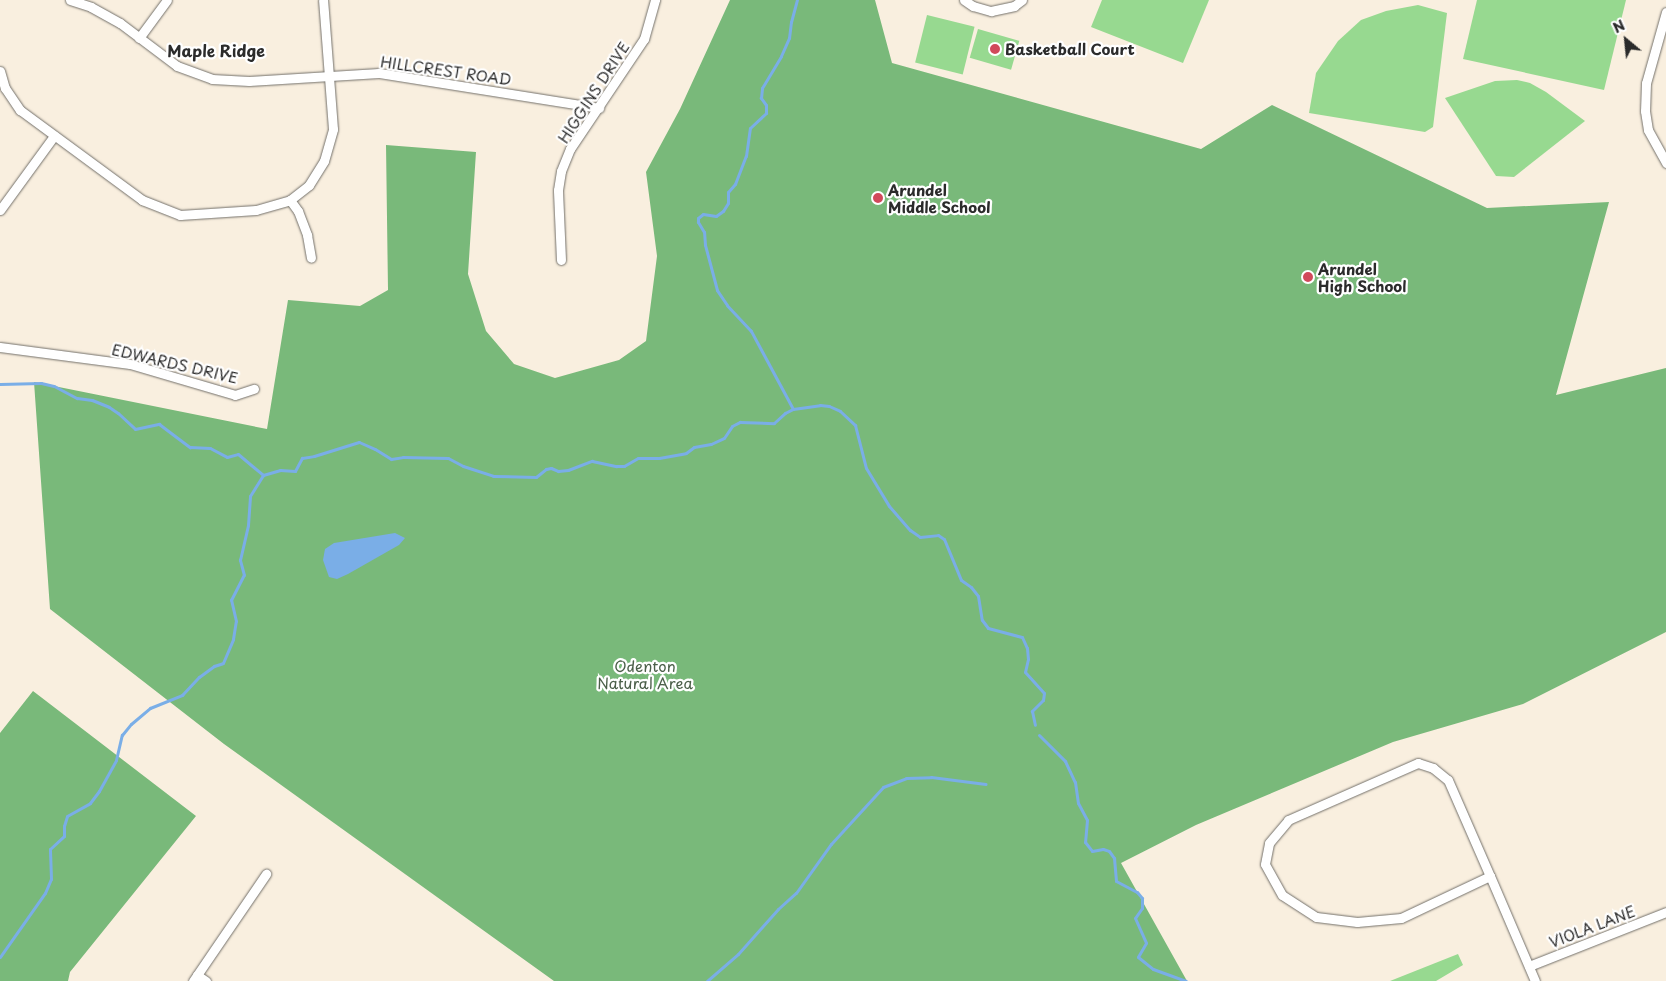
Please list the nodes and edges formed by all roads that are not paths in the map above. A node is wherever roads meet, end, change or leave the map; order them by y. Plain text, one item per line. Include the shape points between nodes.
1 (70, 0) edge
2 (167, 0) edge
3 (323, 0) edge
4 (655, 0) edge
5 (964, 0) edge
6 (1022, 0) edge
7 (1666, 12) edge
8 (139, 38) junction
9 (0, 71) edge
10 (329, 75) junction
11 (598, 108) junction
12 (54, 136) junction
13 (1666, 163) edge
14 (290, 200) junction
15 (0, 210) edge
16 (311, 258) dead end
17 (561, 260) dead end
18 (0, 347) edge
19 (254, 389) dead end
20 (266, 874) dead end
21 (1490, 876) junction
22 (1666, 912) edge
23 (1529, 966) junction
24 (195, 978) edge
25 (206, 981) edge
26 (1535, 981) edge

1 - 8 street, HILLCREST ROAD via 91,7
2 - 8 street
3 - 10 street
4 - 11 street, HIGGINS DRIVE via 644,39
5 - 6 street via 991,11 1014,6
7 - 13 street via 1646,83 1645,111 1648,130
8 - 10 street, HILLCREST ROAD via 177,66 212,79 249,81
9 - 12 street via 5,88 20,110
10 - 11 street, HILLCREST ROAD via 379,73
10 - 14 street via 333,129 324,161 309,185
11 - 17 street, HIGGINS DRIVE via 570,149 561,171 558,190
12 - 14 street via 142,200 180,214 256,210
12 - 15 street
14 - 16 street via 307,235
18 - 19 street, EDWARDS DRIVE via 130,364 236,395
20 - 24 street
21 - 21 street via 1401,918 1357,922 1316,917 1282,895 1265,864 1269,843 1288,820 1418,763 1433,768 1448,780
21 - 23 street
22 - 23 street, VIOLA LANE
23 - 26 street
24 - 25 street

